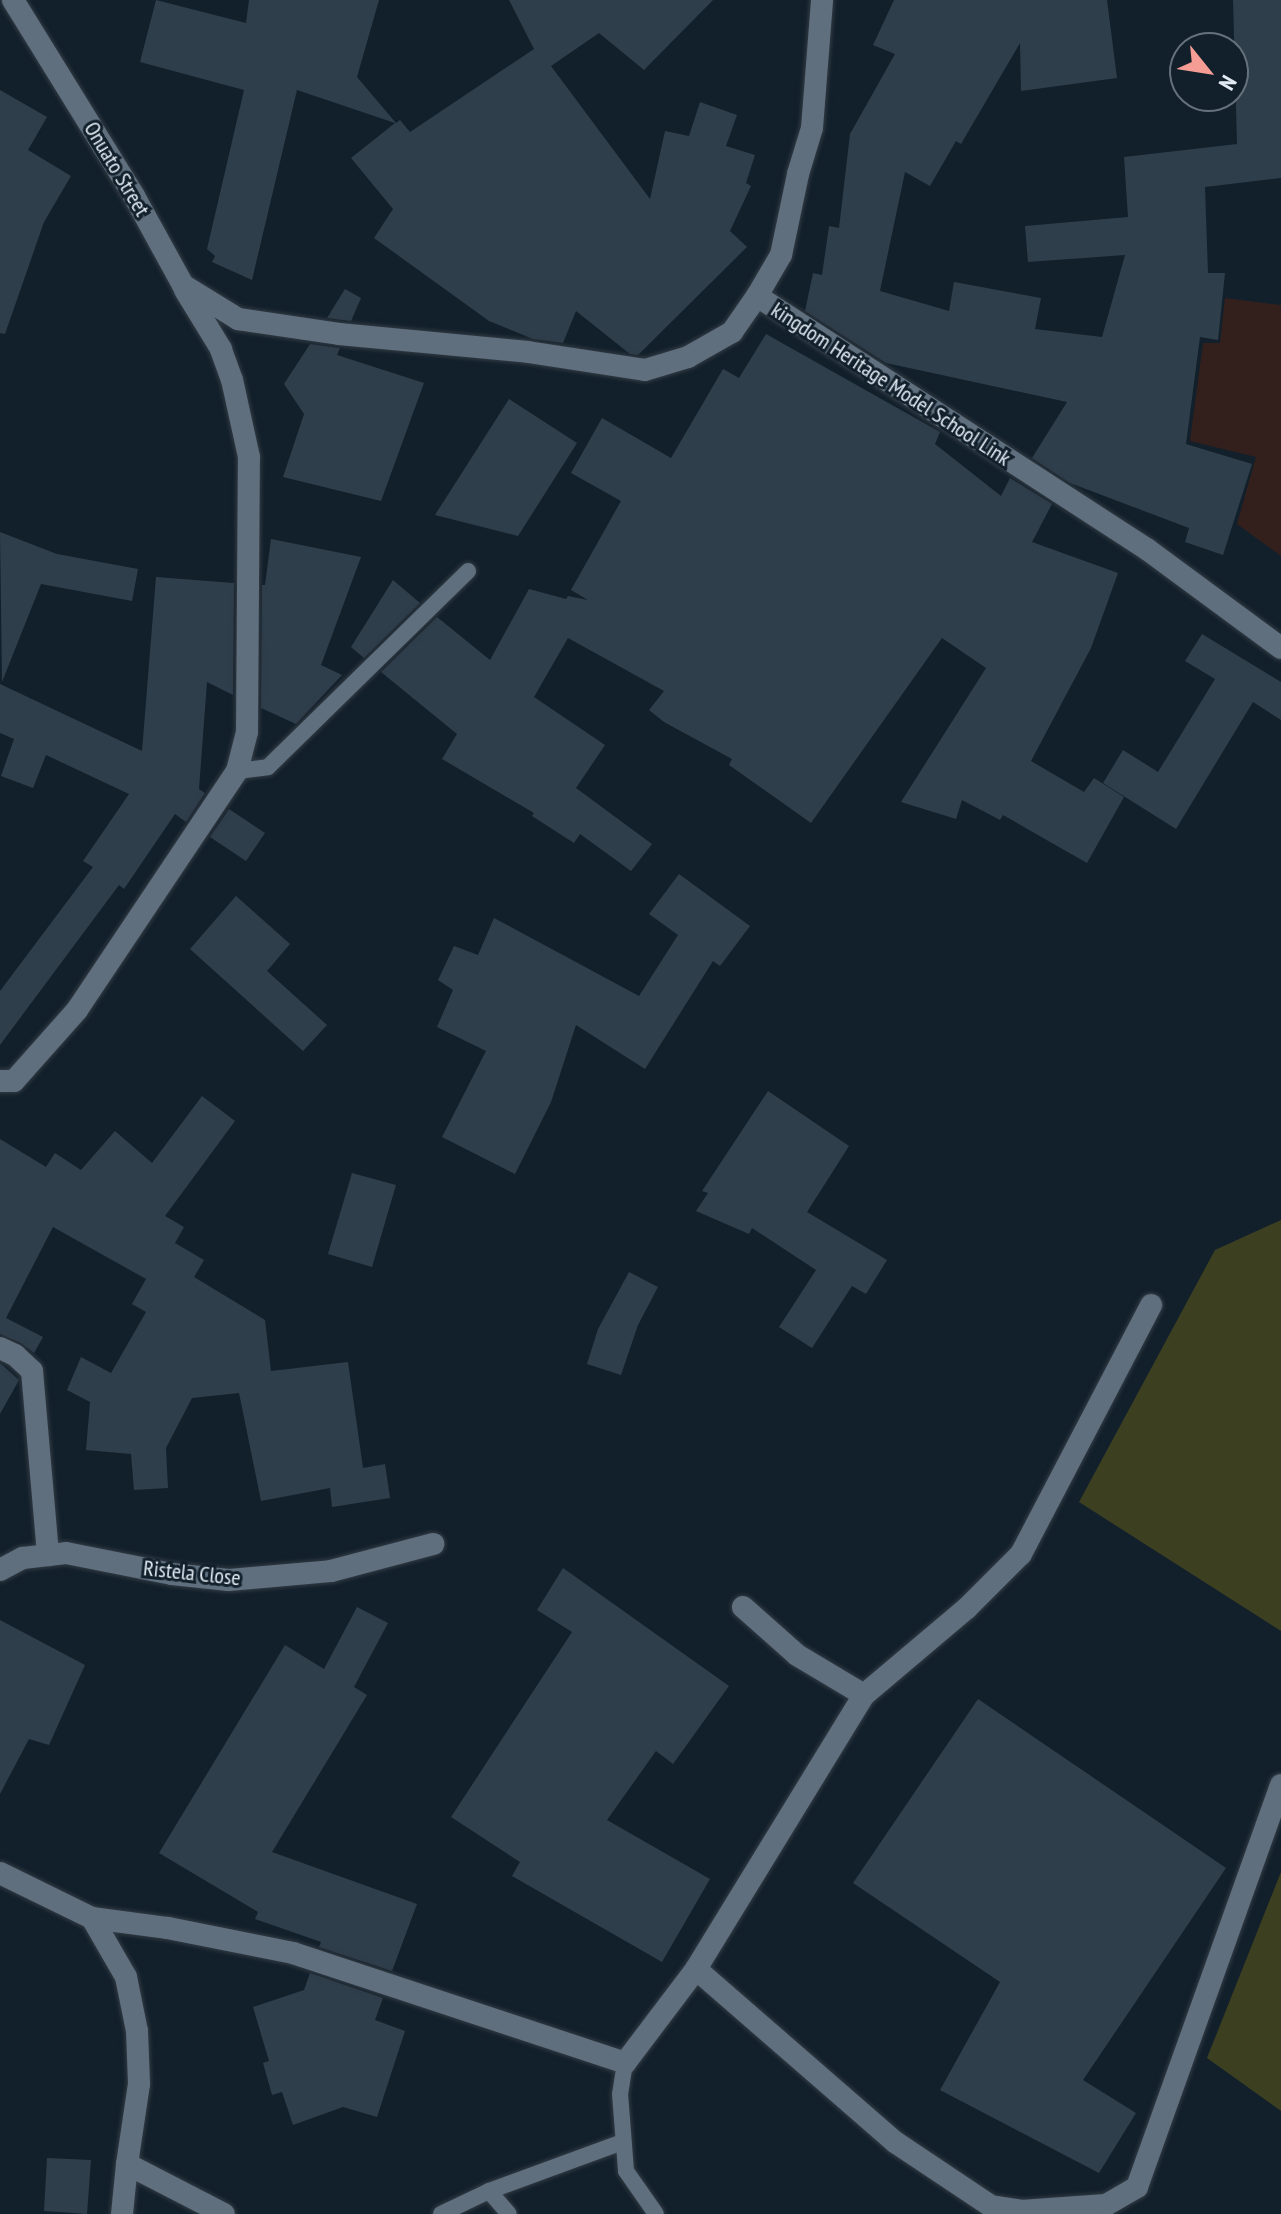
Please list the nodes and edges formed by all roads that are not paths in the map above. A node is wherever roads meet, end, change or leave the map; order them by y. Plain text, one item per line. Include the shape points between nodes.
1 (13, 0) edge
2 (822, 0) edge
3 (183, 285) junction
4 (757, 296) junction
5 (238, 319) joint
6 (468, 571) dead end
7 (1281, 648) edge
8 (237, 771) junction
9 (0, 1081) edge
10 (1151, 1305) dead end
11 (0, 1348) edge
12 (433, 1544) dead end
13 (48, 1555) junction
14 (0, 1570) edge
15 (743, 1607) dead end
16 (864, 1695) junction
17 (1281, 1785) edge
18 (0, 1873) edge
19 (92, 1918) junction
20 (696, 1969) junction
21 (625, 2063) junction
22 (623, 2142) junction
23 (127, 2164) junction
24 (489, 2191) junction
25 (122, 2214) edge
26 (224, 2214) edge
27 (441, 2214) edge
28 (509, 2214) edge
29 (656, 2214) edge

1 - 3 street, Onuato Street
2 - 4 street via 812,128 781,255
3 - 5 street, Onuato Street
3 - 8 street via 221,349 249,457 247,732
4 - 5 street, kingdom Heritage Model School Link via 732,332 688,357 645,370
4 - 7 street, kingdom Heritage Model School Link via 1148,550
6 - 8 lane via 268,767
8 - 9 street via 77,1010 14,1081
10 - 16 street via 1021,1554 967,1608
11 - 13 street via 32,1371
12 - 13 street, Ristela Close via 331,1571 229,1580 66,1553
13 - 14 street, Ristela Close via 23,1558
15 - 16 street via 797,1655
16 - 20 street
17 - 20 street via 1137,2187 1106,2205 1021,2211 991,2206 895,2142
18 - 19 street
19 - 21 street via 293,1953
19 - 23 street via 126,1977 137,2031 139,2084
20 - 21 street
21 - 22 lane via 620,2094
22 - 24 lane
22 - 29 lane via 626,2171
23 - 25 street
23 - 26 street
24 - 27 lane
24 - 28 lane

